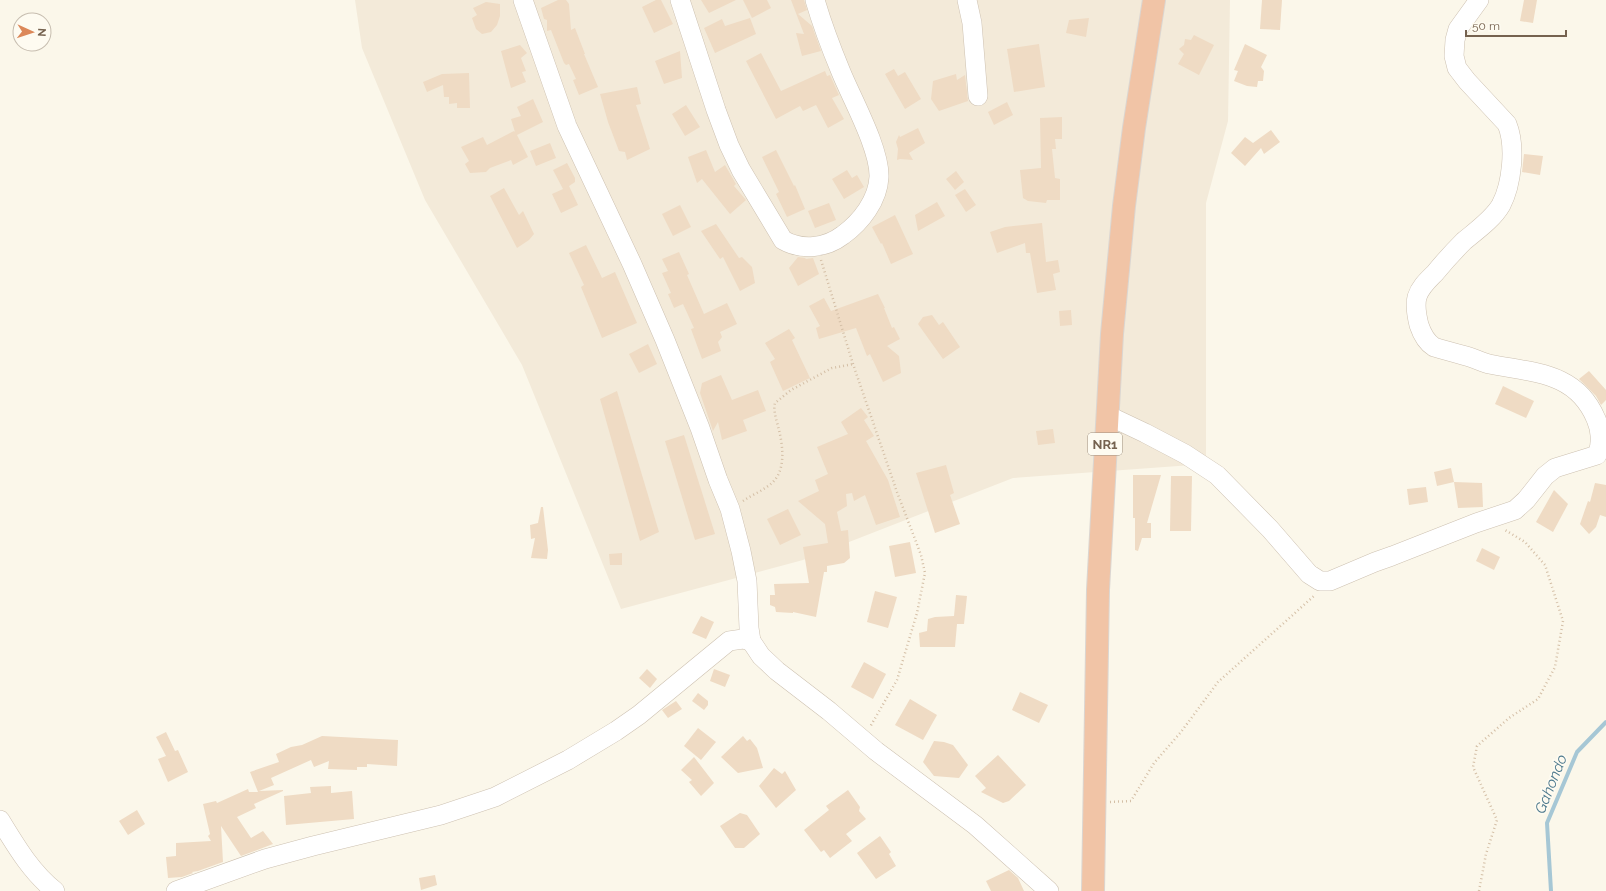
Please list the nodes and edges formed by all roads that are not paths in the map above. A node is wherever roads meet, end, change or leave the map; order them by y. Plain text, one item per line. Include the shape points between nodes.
1 (523, 0) edge
2 (680, 0) edge
3 (815, 0) edge
4 (967, 0) edge
5 (1154, 0) edge
6 (1479, 0) edge
7 (978, 96) dead end
8 (1107, 416) junction
9 (751, 642) junction
10 (0, 820) edge
11 (55, 891) edge
12 (176, 891) edge
13 (1048, 891) edge
14 (1092, 891) edge

1 - 9 street via 567,126 665,340 730,509 747,581 748,628
2 - 3 street via 716,110 741,170 783,240 792,245 805,247 838,239 851,229 861,219 877,189 879,176 872,145
4 - 7 street via 972,23
5 - 8 highway, NR1 via 1124,206
6 - 8 street via 1458,29 1454,56 1457,68 1507,124 1511,133 1512,148 1507,191 1501,206 1422,288 1417,298 1418,321 1428,343 1434,347 1488,364 1553,376 1569,386 1593,411 1600,438 1597,454 1555,468 1515,510 1330,581 1320,581 1309,574 1270,529 1217,475 1178,451
8 - 14 highway, NR1 via 1098,590
9 - 12 street via 743,639 729,641 616,731 568,760 495,797 442,815 265,859
9 - 13 street via 769,665 862,740 975,825
10 - 11 street via 28,865

